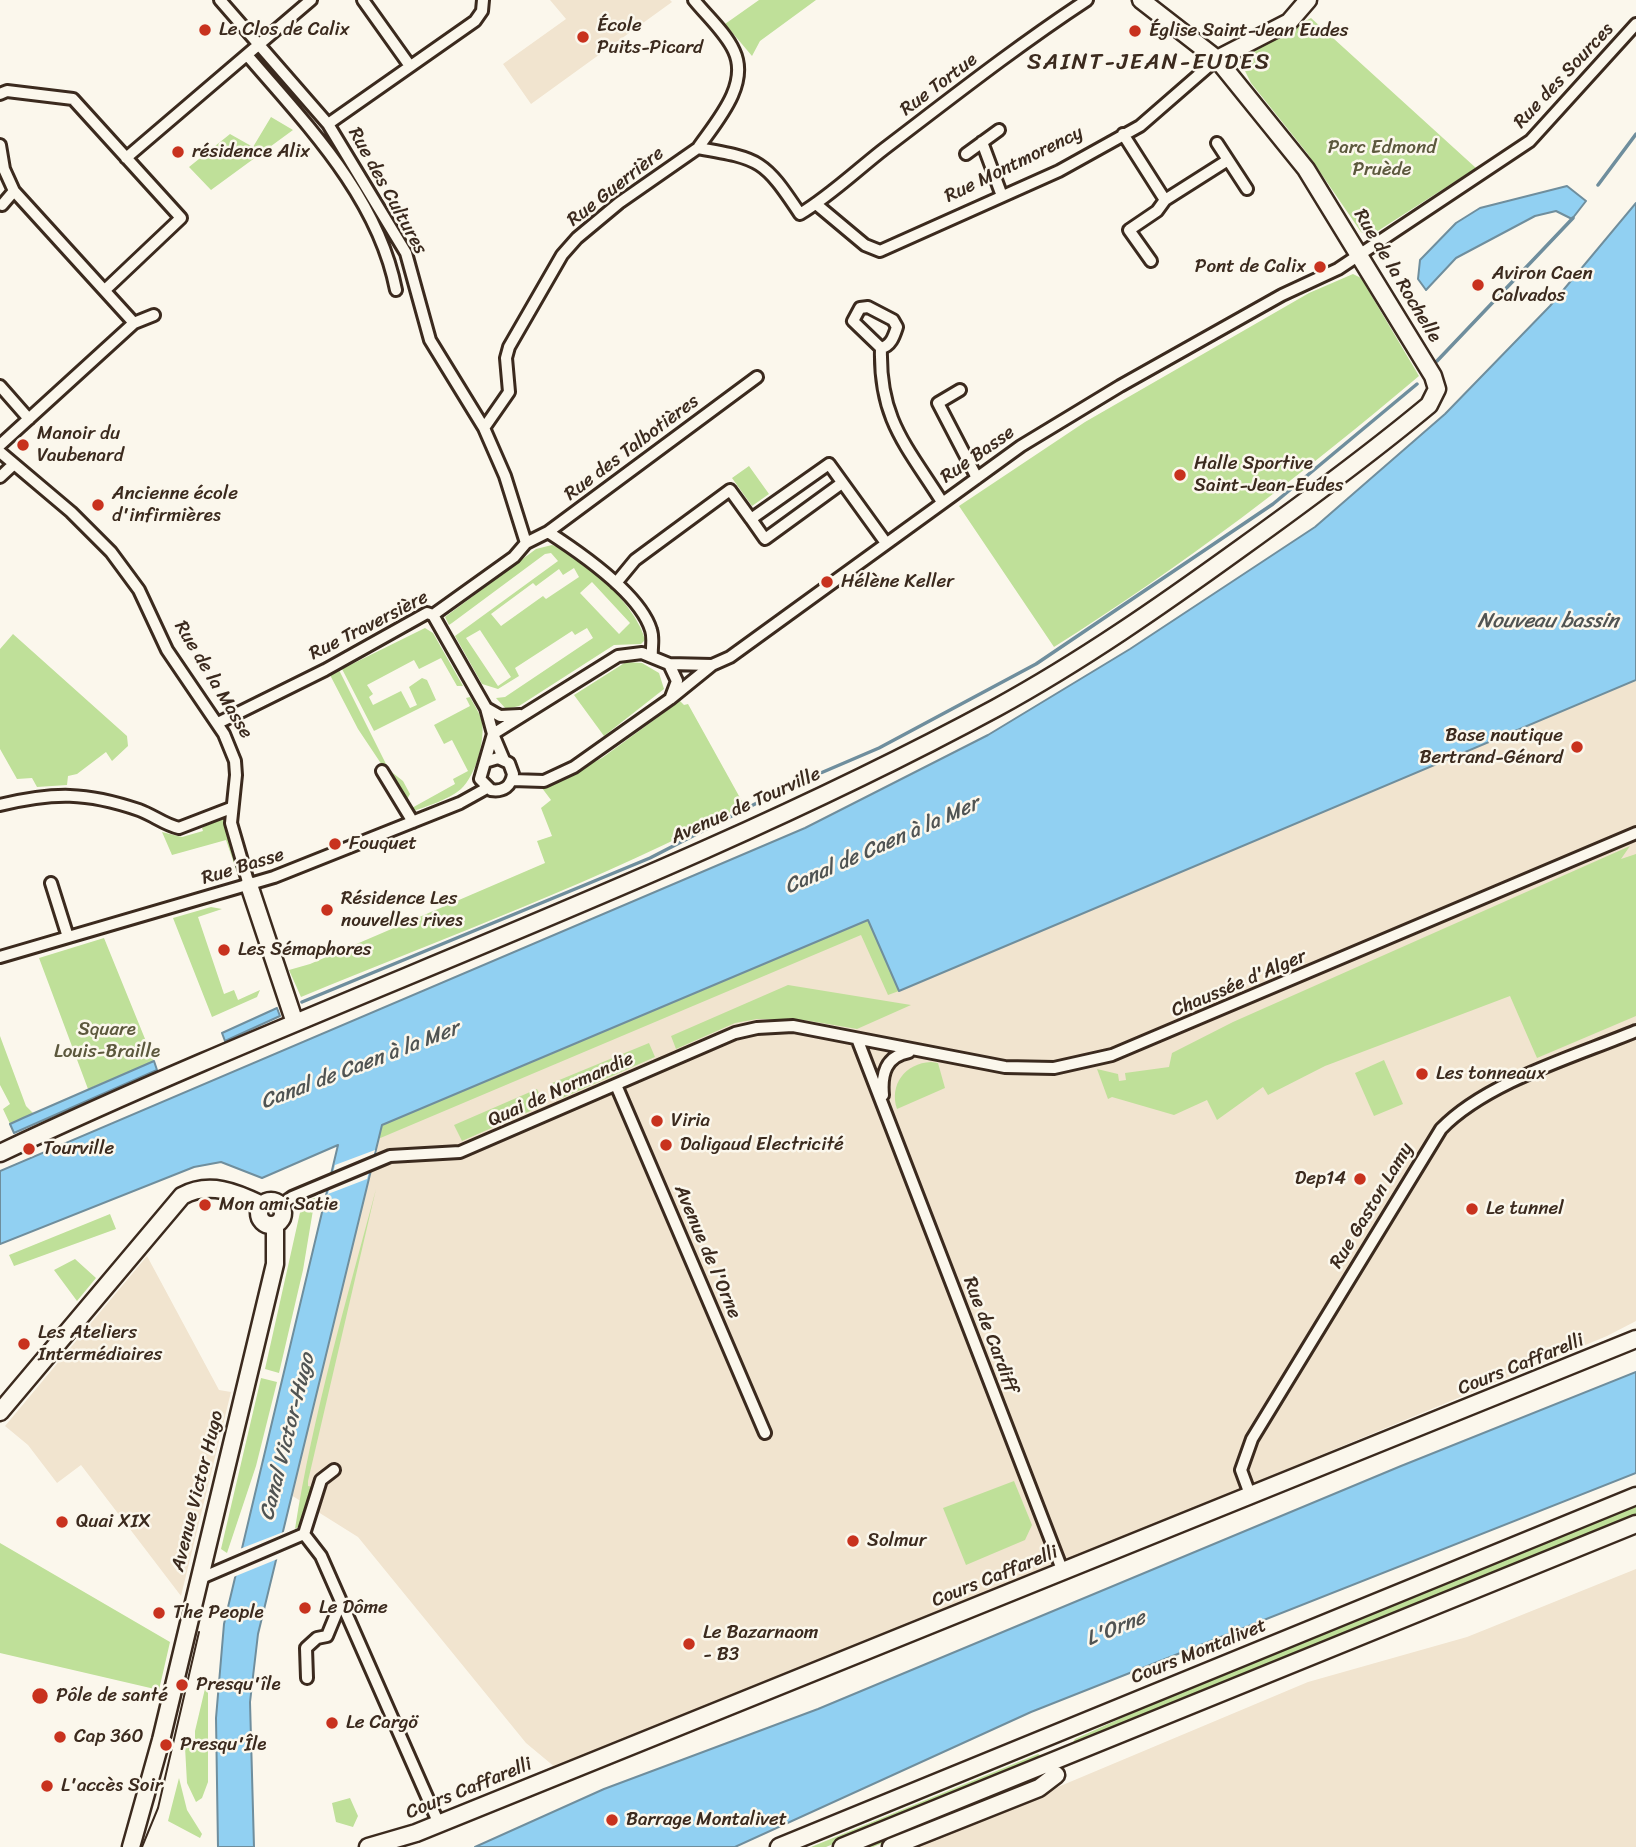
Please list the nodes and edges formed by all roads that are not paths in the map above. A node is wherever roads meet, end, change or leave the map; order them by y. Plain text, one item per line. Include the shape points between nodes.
1 (220, 0) edge
2 (311, 0) edge
3 (363, 0) edge
4 (482, 0) edge
5 (694, 0) edge
6 (1087, 0) edge
7 (1141, 0) edge
8 (1308, 0) edge
9 (1636, 24) edge
10 (260, 44) junction
11 (247, 55) junction
12 (1217, 59) junction
13 (410, 66) junction
14 (0, 94) edge
15 (328, 124) junction
16 (999, 130) dead end
17 (1123, 134) junction
18 (982, 142) junction
19 (1217, 143) dead end
20 (0, 145) edge
21 (698, 148) junction
22 (966, 155) dead end
23 (126, 158) junction
24 (1228, 160) junction
25 (1481, 173) joint
26 (1248, 189) dead end
27 (14, 191) junction
28 (1002, 196) junction
29 (1165, 200) junction
30 (817, 204) junction
31 (2, 205) dead end
32 (1359, 255) junction
33 (1151, 261) dead end
34 (105, 290) junction
35 (396, 290) dead end
36 (154, 315) dead end
37 (134, 323) junction
38 (881, 348) dead end
39 (757, 377) dead end
40 (1436, 383) joint
41 (0, 386) edge
42 (960, 390) dead end
43 (29, 419) junction
44 (484, 428) junction
45 (0, 444) edge
46 (0, 452) edge
47 (14, 464) junction
48 (0, 477) edge
49 (977, 478) junction
50 (842, 483) junction
51 (942, 502) junction
52 (751, 519) junction
53 (548, 532) junction
54 (526, 543) junction
55 (886, 543) junction
56 (616, 583) junction
57 (433, 615) junction
58 (652, 657) junction
59 (669, 664) junction
60 (712, 664) junction
61 (670, 699) junction
62 (486, 708) junction
63 (526, 714) junction
64 (218, 723) junction
65 (493, 734) junction
66 (504, 760) junction
67 (485, 762) junction
68 (382, 771) dead end
69 (512, 780) junction
70 (487, 788) junction
71 (0, 805) edge
72 (231, 808) junction
73 (413, 822) junction
74 (1636, 833) edge
75 (51, 883) dead end
76 (249, 884) junction
77 (68, 937) junction
78 (0, 957) edge
79 (295, 1023) junction
80 (1636, 1031) edge
81 (858, 1041) junction
82 (916, 1051) junction
83 (616, 1085) junction
84 (885, 1111) junction
85 (0, 1153) edge
86 (261, 1205) junction
87 (281, 1205) junction
88 (275, 1225) junction
89 (1636, 1339) edge
90 (0, 1412) edge
91 (765, 1433) dead end
92 (334, 1470) dead end
93 (1636, 1496) edge
94 (1251, 1497) junction
95 (1636, 1524) edge
96 (304, 1534) junction
97 (1063, 1572) junction
98 (199, 1579) junction
99 (341, 1602) junction
100 (307, 1678) dead end
101 (1056, 1775) dead end
102 (439, 1824) junction
103 (131, 1847) edge
104 (368, 1847) edge
105 (779, 1847) edge
106 (842, 1847) edge
107 (891, 1847) edge

1 - 10 street, Rue des Cultures
2 - 10 street
3 - 13 street
4 - 13 street via 482,11 475,20
5 - 21 street via 734,49 739,73 724,111
6 - 30 street, Rue Tortue via 993,65
7 - 12 street, Rue de la Rochelle
8 - 12 street, Rue Montmorency via 1295,17
9 - 25 street, Rue des Sources via 1530,141
10 - 11 street
10 - 15 street, Rue des Cultures
11 - 23 street
11 - 35 street via 348,179 381,239
12 - 17 street, Rue Montmorency via 1140,126
12 - 32 street, Rue de la Rochelle via 1306,169
13 - 15 street
14 - 23 street via 73,99
15 - 44 street, Rue des Cultures via 406,253 430,340
16 - 18 street
17 - 28 street, Rue Montmorency via 1059,172
17 - 29 street
18 - 22 street
18 - 28 street
19 - 24 street
20 - 27 street
21 - 30 street via 749,157 763,165 800,214
21 - 44 street, Rue Guerrière via 619,203 562,255 509,347 509,392
23 - 34 street via 181,218
24 - 26 street
24 - 29 street
25 - 32 street, Rue Basse
27 - 31 street
27 - 34 street
28 - 30 street, Rue Montmorency via 880,251 865,245
29 - 33 street via 1129,230
32 - 40 street, Rue de la Rochelle
32 - 49 street, Rue Basse via 1119,386
34 - 37 street
36 - 37 street
37 - 43 street
38 - 51 street via 880,383 890,416
39 - 53 street, Rue des Talbotières
40 - 79 street, Avenue de Tourville via 1429,405 1320,491 1105,642 996,708 724,840
41 - 43 street
42 - 49 street via 932,402
43 - 45 street
44 - 54 street, Rue des Cultures
46 - 47 street, Rue de la Masse
47 - 48 street
47 - 64 street, Rue de la Masse via 71,512 115,558 139,590 167,650
49 - 51 street, Rue Basse
50 - 52 street via 828,464
50 - 52 street via 765,539
50 - 55 street
51 - 55 street, Rue Basse
52 - 56 street via 730,490 635,560
53 - 54 street, Rue des Talbotières
53 - 56 street
54 - 57 street, Rue Traversière via 514,557
55 - 60 street, Rue Basse via 730,657
56 - 58 street via 650,626
57 - 62 street
57 - 64 street, Rue Traversière via 427,613 406,623
58 - 59 street
58 - 63 street via 631,652 618,656
59 - 60 street
59 - 61 street via 677,681
60 - 61 street, Rue Basse
61 - 69 street, Rue Basse via 562,773 544,781
62 - 63 street via 510,717
62 - 65 street
63 - 65 street
64 - 72 street, Rue de la Masse via 235,761 237,790
65 - 66 street
65 - 67 street
66 - 67 street
66 - 69 street via 512,768
67 - 70 street via 480,779
68 - 73 street
69 - 70 street, Rue Basse via 501,790
70 - 73 street, Rue Basse
71 - 72 street via 60,793 106,800 179,828
72 - 76 street, Rue de la Masse
73 - 76 street, Rue Basse via 323,860
74 - 82 street, Chaussée d'Alger via 1112,1055 1054,1068 1006,1067
75 - 77 street
76 - 77 street, Rue Basse
76 - 79 street, Rue de la Masse
77 - 78 street, Rue Basse
79 - 85 street, Avenue de Tourville
80 - 94 street, Rue Gaston Lamy via 1492,1092 1441,1129 1252,1439 1241,1470
81 - 82 street, Chaussée d'Alger
81 - 83 street, Quai de Normandie via 793,1026 757,1028 734,1033
81 - 84 street, Rue de Cardiff
82 - 84 street, Rue de Cardiff via 904,1052 887,1065 882,1083
83 - 87 street, Quai de Normandie via 460,1152 390,1156
83 - 91 street, Avenue de l'Orne
84 - 97 street, Rue de Cardiff
86 - 87 street via 271,1201
86 - 88 street via 260,1219 268,1226
86 - 90 street via 235,1192 203,1188 182,1196
87 - 88 street via 284,1215
88 - 98 street, Avenue Victor Hugo via 275,1264
89 - 94 street, Cours Caffarelli
92 - 96 street via 321,1480
93 - 105 street, Cours Montalivet
94 - 97 street, Cours Caffarelli
95 - 106 street
96 - 98 street
96 - 99 street via 316,1547
97 - 102 street, Cours Caffarelli
98 - 103 street, Avenue Victor Hugo
99 - 100 street via 327,1636 306,1648
99 - 102 street
101 - 107 street via 1039,1788
102 - 104 street, Cours Caffarelli

